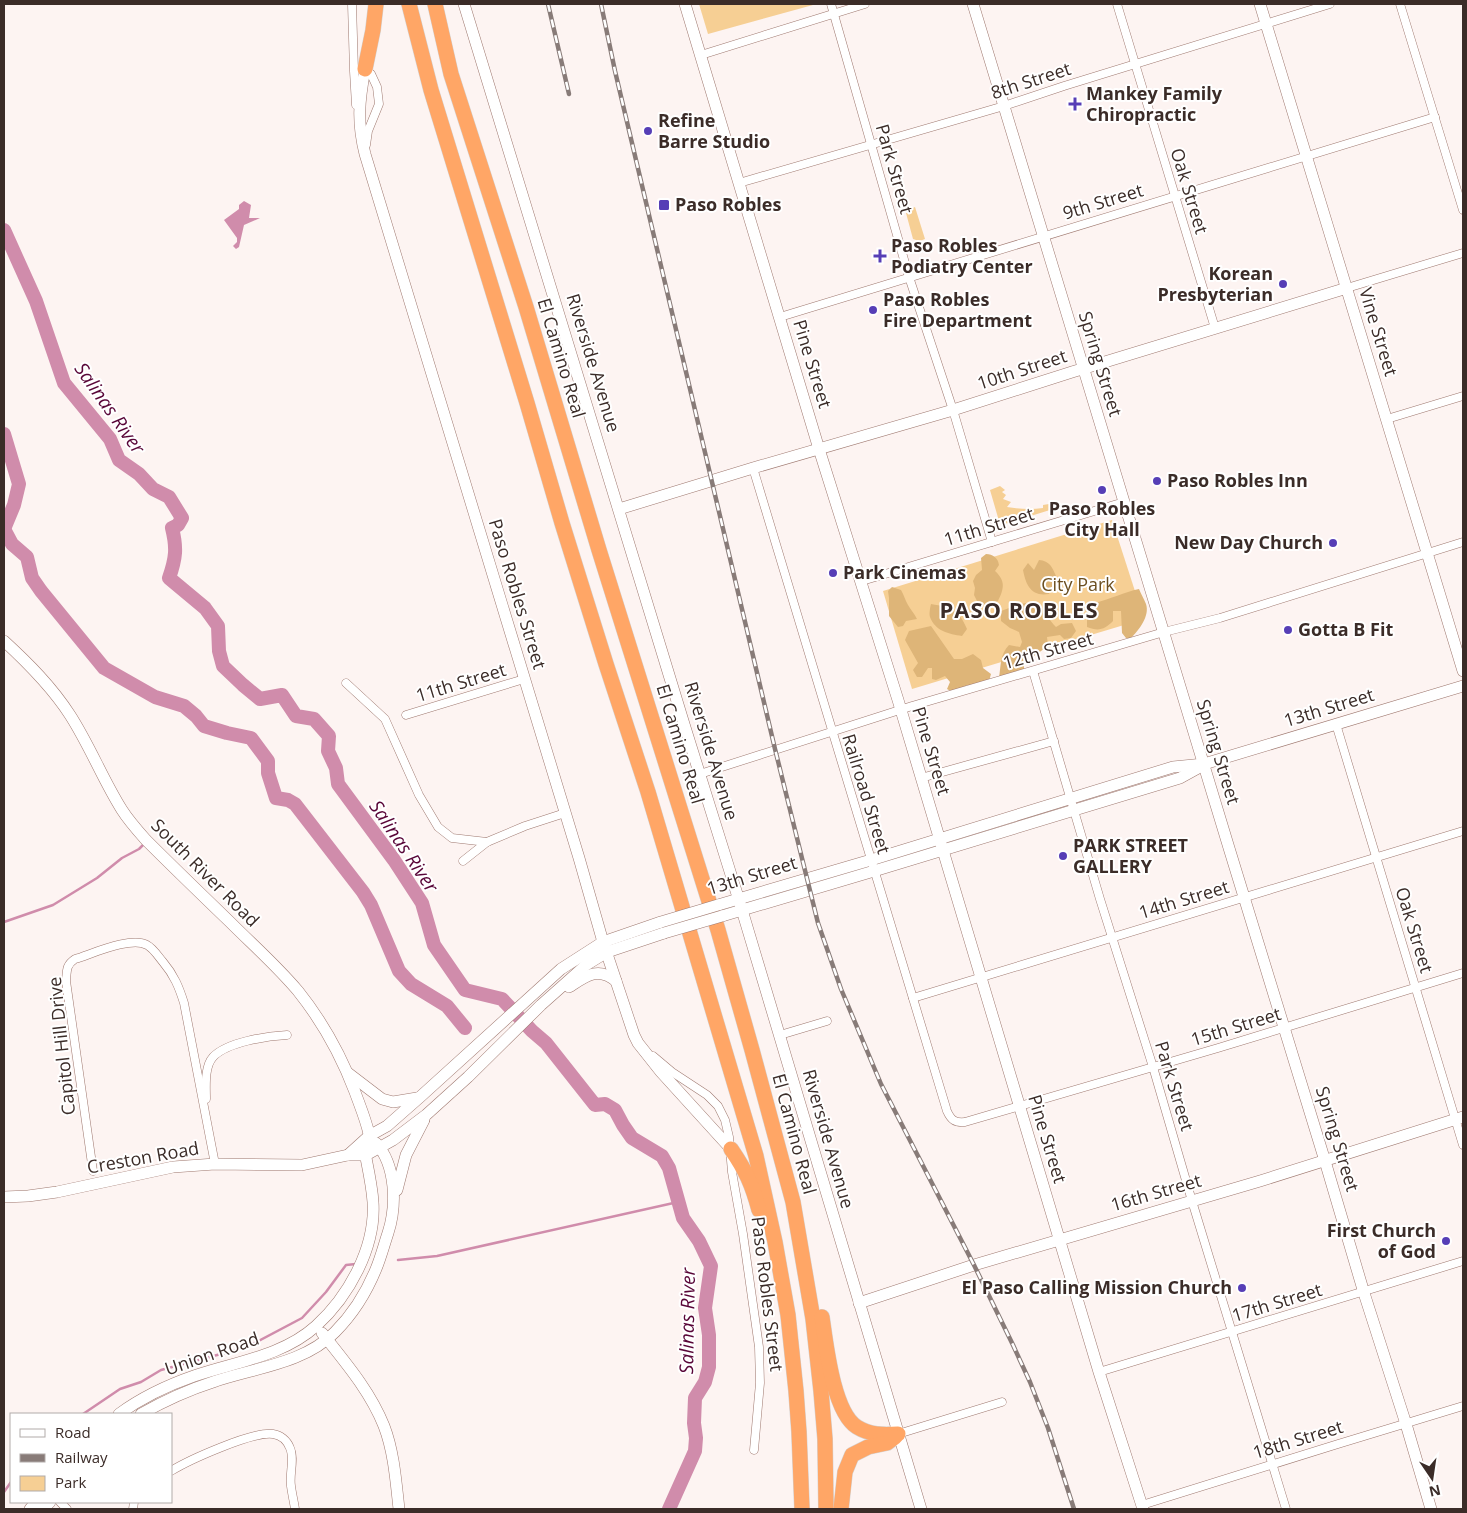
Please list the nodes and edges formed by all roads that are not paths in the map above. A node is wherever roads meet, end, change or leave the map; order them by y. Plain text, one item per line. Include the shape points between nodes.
1 (352, 4) edge
2 (376, 4) edge
3 (409, 4) edge
4 (435, 4) edge
5 (464, 4) edge
6 (685, 4) edge
7 (830, 4) edge
8 (865, 4) edge
9 (972, 4) edge
10 (1118, 4) edge
11 (1260, 4) edge
12 (1330, 4) edge
13 (1400, 4) edge
14 (834, 14) junction
15 (1266, 23) junction
16 (353, 54) junction
17 (701, 55) junction
18 (1135, 64) junction
19 (365, 69) junction
20 (1004, 106) junction
21 (359, 116) junction
22 (1435, 117) junction
23 (871, 144) junction
24 (366, 154) junction
25 (1307, 156) junction
26 (739, 183) junction
27 (1175, 196) junction
28 (1463, 210) edge
29 (1044, 236) junction
30 (1463, 253) edge
31 (909, 277) junction
32 (1346, 288) junction
33 (780, 317) junction
34 (1215, 328) junction
35 (1084, 368) junction
36 (1463, 396) edge
37 (953, 410) junction
38 (1387, 419) junction
39 (819, 449) junction
40 (753, 468) junction
41 (1124, 502) junction
42 (619, 509) junction
43 (992, 542) junction
44 (1463, 542) edge
45 (1427, 553) junction
46 (862, 581) junction
47 (1164, 632) junction
48 (4, 641) edge
49 (1033, 671) junction
50 (1463, 671) edge
51 (524, 679) junction
52 (346, 683) dead end
53 (1463, 686) edge
54 (901, 710) junction
55 (406, 715) dead end
56 (1336, 724) junction
57 (832, 732) junction
58 (1054, 741) junction
59 (1204, 764) junction
60 (700, 774) junction
61 (921, 778) junction
62 (1072, 805) junction
63 (565, 813) junction
64 (1463, 831) edge
65 (486, 842) junction
66 (941, 844) junction
67 (1376, 857) junction
68 (462, 861) dead end
69 (872, 866) junction
70 (1244, 897) junction
71 (738, 898) junction
72 (720, 910) junction
73 (742, 910) junction
74 (1112, 938) junction
75 (605, 947) junction
76 (1463, 973) edge
77 (980, 978) junction
78 (616, 981) junction
79 (568, 984) junction
80 (1416, 988) junction
81 (913, 998) junction
82 (827, 1020) dead end
83 (1285, 1028) junction
84 (287, 1035) dead end
85 (780, 1035) junction
86 (638, 1043) junction
87 (1153, 1067) junction
88 (347, 1072) junction
89 (420, 1097) junction
90 (1019, 1106) junction
91 (429, 1113) junction
92 (206, 1114) junction
93 (1459, 1119) edge
94 (959, 1123) joint
95 (710, 1126) junction
96 (369, 1136) junction
97 (1463, 1144) edge
98 (380, 1148) junction
99 (731, 1149) junction
100 (348, 1155) junction
101 (366, 1155) junction
102 (1325, 1160) junction
103 (215, 1164) junction
104 (92, 1171) dead end
105 (732, 1172) junction
106 (4, 1197) edge
107 (1192, 1201) junction
108 (793, 1202) junction
109 (394, 1207) junction
110 (1060, 1240) junction
111 (1463, 1262) edge
112 (1364, 1293) junction
113 (858, 1303) junction
114 (788, 1315) junction
115 (316, 1326) junction
116 (1232, 1333) junction
117 (326, 1339) junction
118 (1100, 1372) junction
119 (1002, 1402) dead end
120 (1463, 1406) edge
121 (120, 1413) edge
122 (143, 1413) edge
123 (1406, 1424) junction
124 (898, 1434) junction
125 (754, 1450) dead end
126 (1272, 1464) junction
127 (172, 1470) edge
128 (50, 1505) edge
129 (1143, 1507) edge
130 (67, 1509) edge
131 (295, 1509) edge
132 (399, 1509) edge
133 (802, 1509) edge
134 (826, 1509) edge
135 (842, 1509) edge
136 (921, 1509) edge
137 (1286, 1509) edge
138 (1431, 1509) edge

1 - 16 street, Paso Robles Street
2 - 19 highway
3 - 114 highway via 431,90 570,551 650,801 745,1118 765,1195
4 - 108 highway, El Camino Real via 451,74 526,307 720,940
5 - 42 main road, Riverside Avenue
6 - 17 main road, Pine Street
7 - 14 street, Park Street
8 - 14 street
9 - 20 main road, Spring Street
10 - 18 street, Oak Street
11 - 15 main road, Vine Street
12 - 15 street, 8th Street
13 - 22 street
14 - 17 street
14 - 23 street, Park Street
15 - 18 street, 8th Street
15 - 25 main road, Vine Street
16 - 19 street, Paso Robles Street
16 - 21 street, Paso Robles Street
17 - 26 main road, Pine Street
18 - 20 street, 8th Street
18 - 27 street, Oak Street
19 - 21 main road, Paso Robles Street
19 - 24 street, Paso Robles Street via 377,87 379,104 368,131
20 - 23 street, 8th Street
20 - 29 main road, Spring Street
21 - 24 main road, Paso Robles Street
22 - 25 street, 9th Street
22 - 28 street
23 - 26 street, 8th Street
23 - 31 street, Park Street
24 - 51 main road, Paso Robles Street
25 - 27 street, 9th Street
25 - 32 main road, Vine Street
26 - 33 main road, Pine Street
27 - 29 street, 9th Street
27 - 34 street, Oak Street
29 - 31 street, 9th Street
29 - 35 main road, Spring Street
30 - 32 street, 10th Street
31 - 33 street, 9th Street
31 - 37 street, Park Street
32 - 34 main road, 10th Street
32 - 38 main road, Vine Street
33 - 39 main road, Pine Street
34 - 35 main road, 10th Street
35 - 37 main road, 10th Street
35 - 41 main road, Spring Street
36 - 38 street
37 - 39 main road, 10th Street
37 - 43 street, Park Street
38 - 45 main road, Vine Street
39 - 40 main road, 10th Street
39 - 46 main road, Pine Street
40 - 42 main road, 10th Street
40 - 57 street, Railroad Street
41 - 43 street, 11th Street
41 - 47 main road, Spring Street
42 - 60 main road, Riverside Avenue
43 - 46 street, 11th Street
44 - 45 street, 12th Street
45 - 47 street, 12th Street via 1220,618
45 - 50 main road, Vine Street
46 - 54 main road, Pine Street
47 - 49 street, 12th Street
47 - 59 main road, Spring Street
48 - 88 main road, South River Road via 62,703 122,810 135,827 297,990 320,1021
49 - 54 street, 12th Street
49 - 58 street, Park Street
51 - 55 street, 11th Street
51 - 63 main road, Paso Robles Street
52 - 65 street via 385,719 419,795 438,827 452,838
53 - 56 main road, 13th Street
54 - 57 street, 12th Street
54 - 61 main road, Pine Street
56 - 59 main road, 13th Street
56 - 67 street, Oak Street
57 - 60 street, 12th Street
57 - 69 street, Railroad Street
58 - 61 street
58 - 62 street, Park Street
59 - 62 main road, 13th Street via 1173,767
59 - 70 main road, Spring Street
60 - 71 main road, Riverside Avenue
61 - 66 main road, Pine Street
62 - 66 main road, 13th Street
62 - 74 street, Park Street
63 - 65 street
63 - 75 main road, Paso Robles Street
64 - 67 street, 14th Street
65 - 68 street
66 - 69 main road, 13th Street
66 - 77 main road, Pine Street
67 - 70 street, 14th Street
67 - 80 street, Oak Street
69 - 71 main road, 13th Street
69 - 73 main road, 13th Street
69 - 81 street, Railroad Street
70 - 74 street, 14th Street
70 - 83 main road, Spring Street
71 - 72 main road, 13th Street
71 - 73 main road, Riverside Avenue
72 - 73 main road, 13th Street
72 - 75 main road, 13th Street, bridge
73 - 85 main road, Riverside Avenue
74 - 77 street, 14th Street
74 - 87 street, Park Street
75 - 78 main road, Paso Robles Street
75 - 79 main road
75 - 89 main road, 13th Street via 560,969
76 - 80 street, 15th Street
77 - 81 street, 14th Street
77 - 90 main road, Pine Street
78 - 79 main road via 598,973
78 - 86 main road, Paso Robles Street
79 - 91 main road
80 - 83 street, 15th Street
80 - 93 street, Oak Street
81 - 94 street, Railroad Street via 947,1111
82 - 85 street
83 - 87 street, 15th Street
83 - 102 main road, Spring Street
84 - 92 street via 246,1041 212,1058 208,1069
85 - 113 main road, Riverside Avenue
86 - 95 main road, Paso Robles Street
86 - 99 street, Paso Robles Street via 718,1106 725,1120
87 - 90 street, 15th Street
87 - 107 street, Park Street
88 - 89 main road via 382,1099 393,1102
88 - 96 main road, South River Road
89 - 96 main road, 13th Street via 387,1126
90 - 94 street, 15th Street
90 - 110 main road, Pine Street
91 - 98 main road, Creston Road
91 - 109 main road via 406,1155
92 - 103 street, Capitol Hill Drive
92 - 104 street, Capitol Hill Drive via 184,1003 168,968 149,946 142,943 130,943 75,959 69,963 66,980
93 - 97 street, Oak Street
93 - 102 main road, 16th Street
95 - 99 main road, Paso Robles Street
95 - 105 street, Paso Robles Street via 725,1150
96 - 98 main road
96 - 100 main road, Creston Road
96 - 101 main road, Union Road
98 - 101 main road, Creston Road
98 - 109 main road via 392,1178
99 - 105 street, Paso Robles Street
99 - 114 highway via 751,1184 776,1285
100 - 101 main road, Creston Road
100 - 103 main road, Creston Road via 302,1165
101 - 115 main road, Union Road via 374,1204 368,1246 350,1285
102 - 107 main road, 16th Street
102 - 112 main road, Spring Street
103 - 106 main road, Creston Road via 173,1167 57,1192
105 - 125 street, Paso Robles Street via 759,1347 760,1383
107 - 110 main road, 16th Street
107 - 116 street, Park Street
108 - 124 highway via 808,1237 830,1366 842,1410 855,1426 871,1434
108 - 134 highway, El Camino Real via 813,1319 821,1392
109 - 117 main road, Union Road via 391,1224 365,1292
110 - 113 main road, 16th Street
110 - 118 main road, Pine Street
111 - 112 street, 17th Street
112 - 116 street, 17th Street
112 - 123 main road, Spring Street
113 - 124 main road, Riverside Avenue
114 - 133 highway via 798,1415
115 - 117 main road
115 - 121 main road, Union Road via 283,1347 193,1376
116 - 118 street, 17th Street
116 - 126 street, Park Street
117 - 122 main road, Union Road via 307,1352 184,1392
117 - 132 main road via 364,1388 384,1427 395,1472
118 - 129 main road, Pine Street
119 - 124 street
120 - 123 street, 18th Street
123 - 126 street, 18th Street
123 - 138 main road, Spring Street
124 - 135 highway via 887,1443 852,1455 845,1472
124 - 136 main road, Riverside Avenue
126 - 129 street, 18th Street
126 - 137 street, Park Street
127 - 131 street via 211,1451 272,1434 286,1440 290,1447
128 - 130 street

